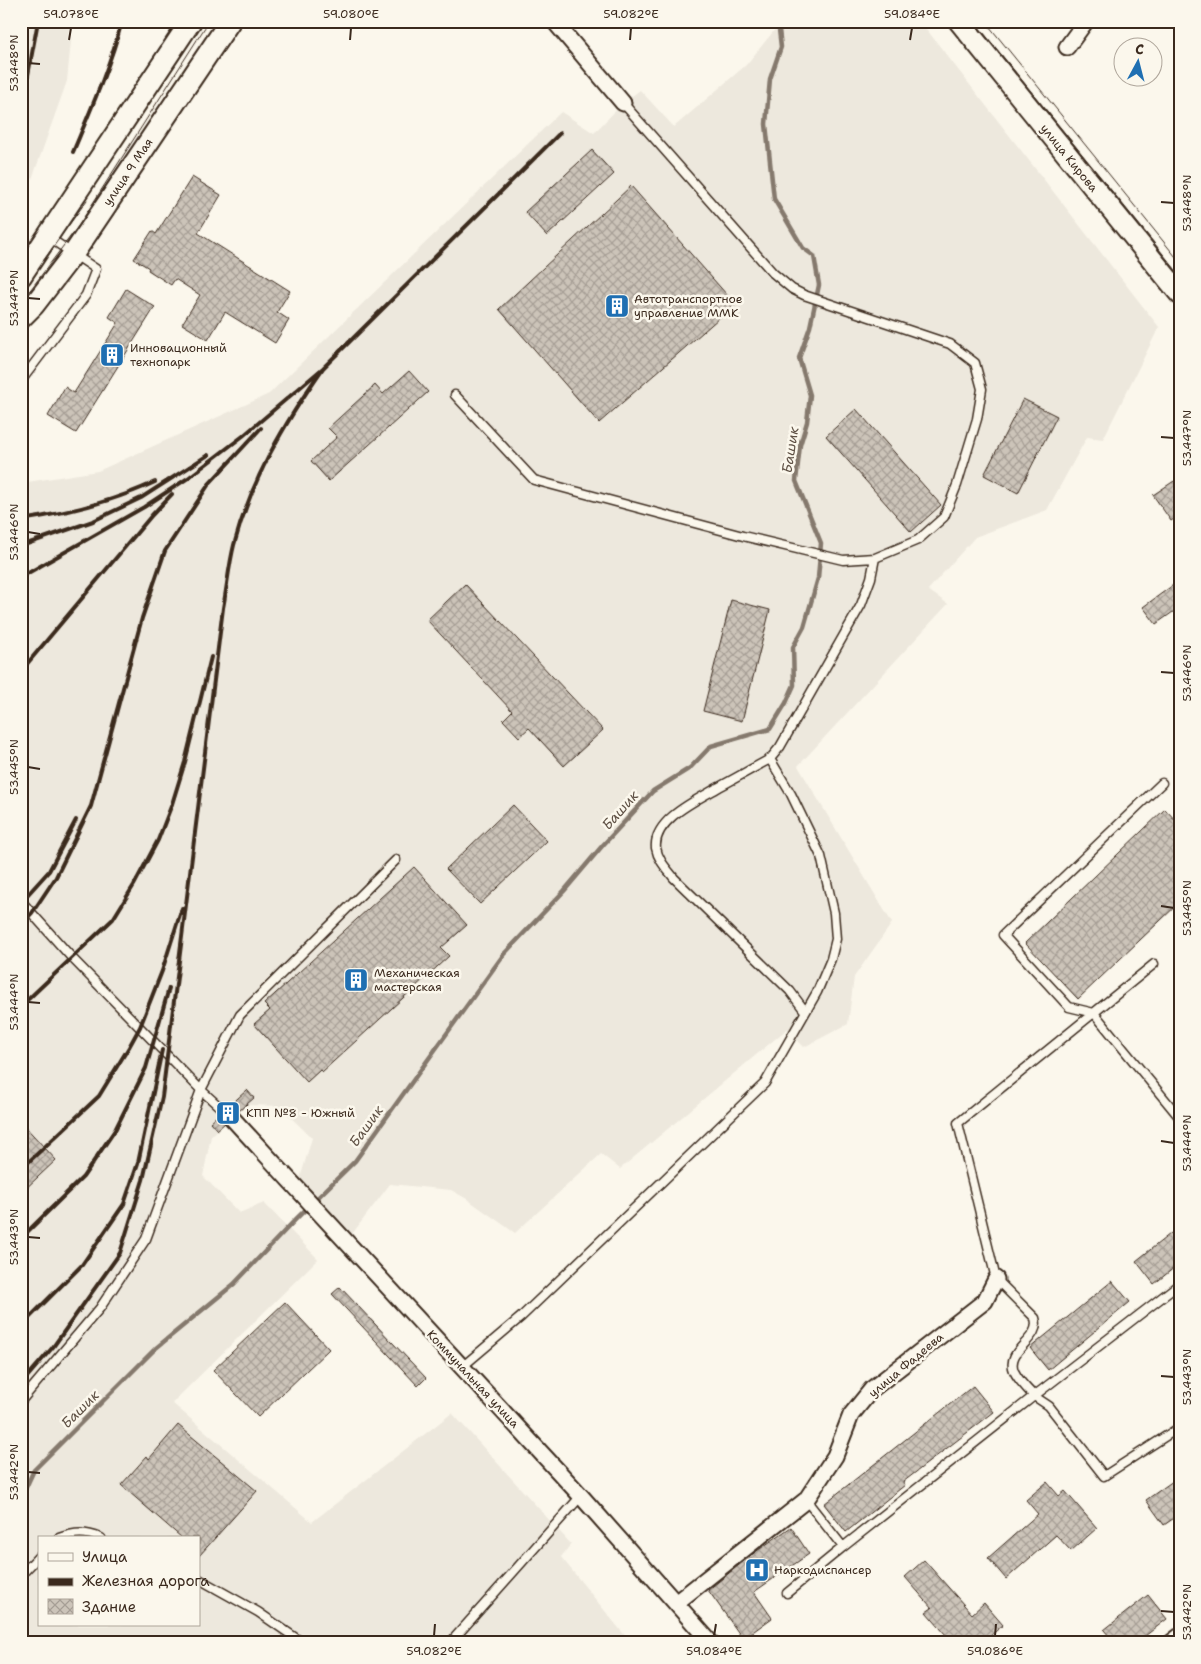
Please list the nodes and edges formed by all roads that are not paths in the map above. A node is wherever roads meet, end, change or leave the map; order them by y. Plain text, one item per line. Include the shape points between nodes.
1 (191, 21) edge
2 (230, 21) edge
3 (554, 21) edge
4 (959, 21) edge
5 (1086, 21) edge
6 (1067, 47) dead end
7 (624, 103) joint
8 (48, 237) junction
9 (74, 253) junction
10 (21, 276) edge
11 (1180, 294) edge
12 (21, 318) edge
13 (21, 381) edge
14 (455, 395) dead end
15 (875, 558) junction
16 (770, 759) junction
17 (1162, 783) dead end
18 (396, 860) dead end
19 (21, 901) edge
20 (1154, 964) dead end
21 (805, 1011) junction
22 (1094, 1013) junction
23 (201, 1090) junction
24 (232, 1118) joint
25 (1180, 1118) edge
26 (996, 1279) junction
27 (1179, 1285) edge
28 (462, 1367) junction
29 (1034, 1396) junction
30 (21, 1401) edge
31 (1180, 1427) edge
32 (581, 1496) junction
33 (806, 1500) junction
34 (64, 1536) edge
35 (97, 1536) edge
36 (843, 1547) junction
37 (38, 1557) edge
38 (21, 1575) edge
39 (200, 1580) edge
40 (787, 1593) dead end
41 (677, 1602) junction
42 (1180, 1636) edge
43 (303, 1643) edge
44 (450, 1643) edge
45 (711, 1643) edge
46 (1171, 1643) edge

1 - 8 main road
2 - 9 main road, улица 9 Мая
3 - 7 street
4 - 11 main road, улица Кирова
5 - 6 street
7 - 15 lane via 773,273 792,289 950,344 975,363 982,389 977,419 944,517 918,540
8 - 9 lane
8 - 10 main road
9 - 12 main road, улица 9 Мая
9 - 13 lane via 96,269 86,295
14 - 15 lane via 534,480 843,560
15 - 16 lane via 872,578 861,605 780,748
16 - 21 lane via 821,856 834,913 836,940 831,959
16 - 21 lane via 686,806 660,832 656,848 660,861 674,878 790,991
17 - 22 lane via 1003,935 1069,1007
18 - 23 lane via 240,1015
19 - 23 lane
20 - 22 lane
21 - 28 lane via 765,1083 542,1297
22 - 25 lane
22 - 26 lane via 958,1123
23 - 24 lane
23 - 30 lane via 146,1239 100,1308
24 - 28 street, Коммунальная улица
26 - 29 lane via 1035,1318 1034,1332 1014,1355 1012,1363 1017,1376
26 - 33 street, улица Фадеева via 985,1301 872,1389 851,1415 835,1456
27 - 29 lane
28 - 32 street, Коммунальная улица
29 - 31 lane via 1049,1406 1104,1476
29 - 36 lane
32 - 41 street, Коммунальная улица
32 - 44 lane
33 - 36 lane
33 - 41 street, улица Фадеева
34 - 35 lane via 73,1532
36 - 40 lane
37 - 38 lane
39 - 43 lane via 258,1612
41 - 45 street, Коммунальная улица
42 - 46 street

